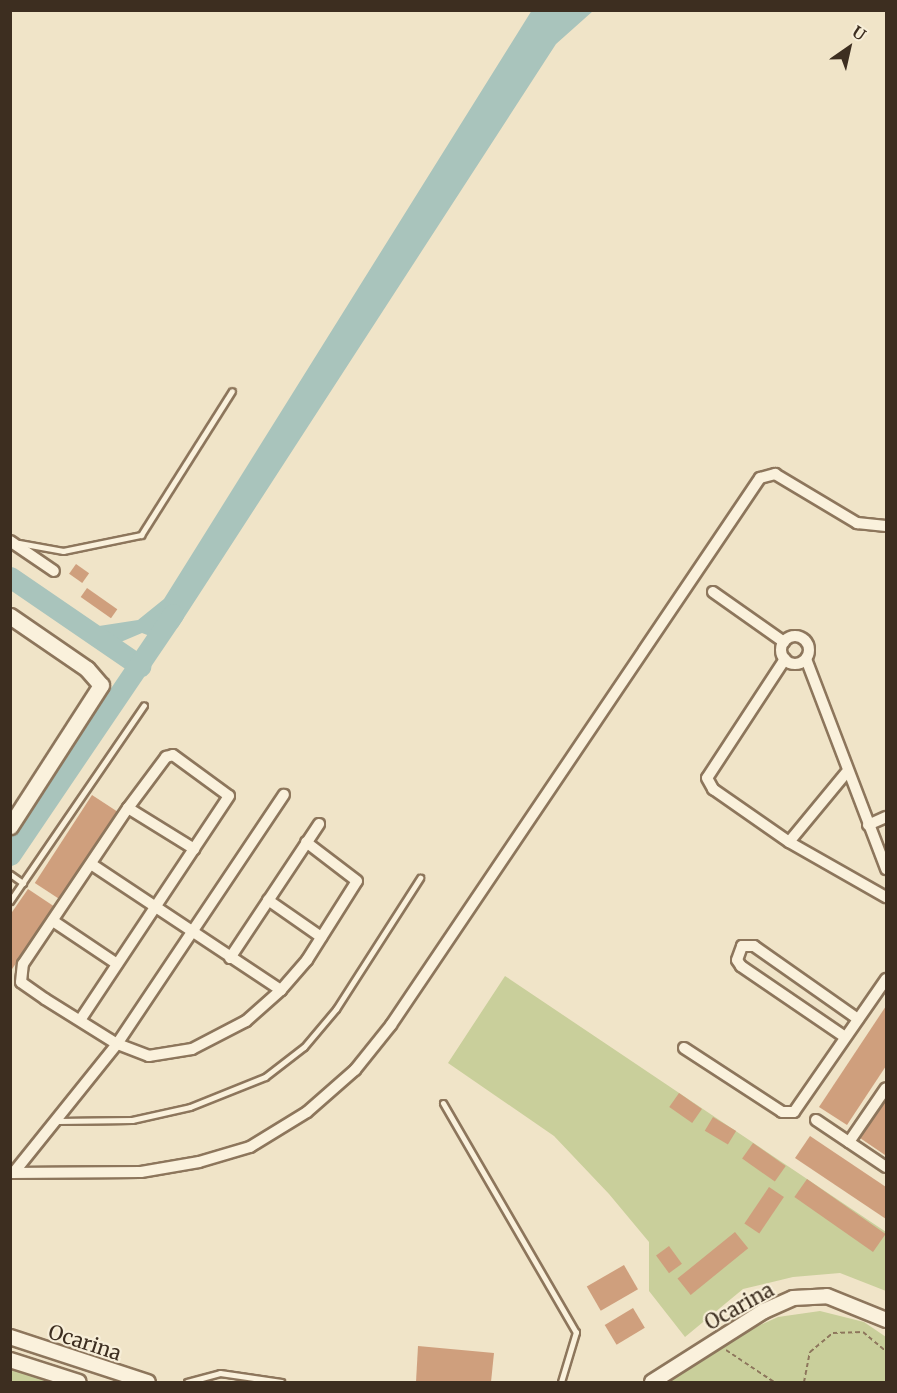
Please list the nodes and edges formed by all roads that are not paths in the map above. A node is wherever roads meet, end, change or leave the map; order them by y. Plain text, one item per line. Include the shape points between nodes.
1 (232, 392) dead end
2 (886, 526) edge
3 (11, 542) edge
4 (54, 571) dead end
5 (713, 592) dead end
6 (10, 616) edge
7 (784, 642) junction
8 (784, 659) junction
9 (806, 659) junction
10 (144, 705) dead end
11 (846, 773) junction
12 (284, 795) dead end
13 (128, 808) junction
14 (886, 817) edge
15 (318, 824) dead end
16 (868, 825) junction
17 (10, 826) edge
18 (886, 837) edge
19 (306, 842) junction
20 (789, 842) junction
21 (875, 842) junction
22 (194, 849) junction
23 (91, 864) junction
24 (886, 869) edge
25 (10, 874) edge
26 (420, 878) dead end
27 (23, 883) junction
28 (886, 897) edge
29 (268, 900) junction
30 (10, 901) edge
31 (155, 908) junction
32 (53, 921) junction
33 (194, 934) junction
34 (321, 937) junction
35 (230, 958) junction
36 (117, 964) junction
37 (886, 979) edge
38 (281, 990) junction
39 (858, 1019) junction
40 (80, 1020) junction
41 (845, 1037) junction
42 (117, 1044) junction
43 (684, 1048) dead end
44 (886, 1088) edge
45 (443, 1103) dead end
46 (816, 1120) dead end
47 (58, 1121) junction
48 (849, 1142) junction
49 (886, 1167) edge
50 (13, 1172) edge
51 (886, 1320) edge
52 (10, 1337) edge
53 (10, 1360) edge
54 (80, 1383) edge
55 (148, 1383) edge
56 (187, 1383) edge
57 (281, 1383) edge
58 (561, 1383) edge
59 (652, 1383) edge

1 - 3 lane via 141,535 63,551
2 - 50 street via 857,523 775,474 760,478 391,1025 355,1070 307,1113 250,1147 199,1162 141,1172
3 - 4 street
5 - 7 street
6 - 17 main road via 87,669 101,685
7 - 8 street
7 - 9 street via 792,637 806,641
8 - 9 street via 798,664
8 - 20 street via 707,778 713,789
9 - 11 street
10 - 27 lane
11 - 16 street
11 - 20 street
12 - 33 street
13 - 22 street
13 - 22 street via 166,757 173,755 229,794
13 - 23 street
14 - 16 street
15 - 19 street
16 - 21 street
18 - 21 street
19 - 29 street
19 - 34 street via 357,881
20 - 28 street
21 - 24 street
22 - 31 street
23 - 31 street
23 - 32 street
25 - 27 lane
26 - 47 lane via 336,1009 304,1047 265,1077 190,1107 132,1120
27 - 30 lane
29 - 34 street
29 - 35 street
31 - 33 street
31 - 36 street
32 - 36 street
32 - 40 street via 22,964 21,982
33 - 35 street
33 - 42 street
34 - 38 street
35 - 38 street
36 - 40 street
37 - 39 street
38 - 42 street via 246,1021 192,1049 149,1056
39 - 41 street
39 - 41 street via 754,946 742,946 737,960 741,966
40 - 42 street
41 - 43 street via 789,1113
42 - 47 street
44 - 48 street
45 - 58 lane via 576,1332
46 - 48 street
47 - 50 street
48 - 49 street
51 - 59 street, Ocarina via 827,1296 793,1298 714,1342
52 - 55 street, Ocarina
53 - 54 street, Ocarina
56 - 57 lane via 220,1372

